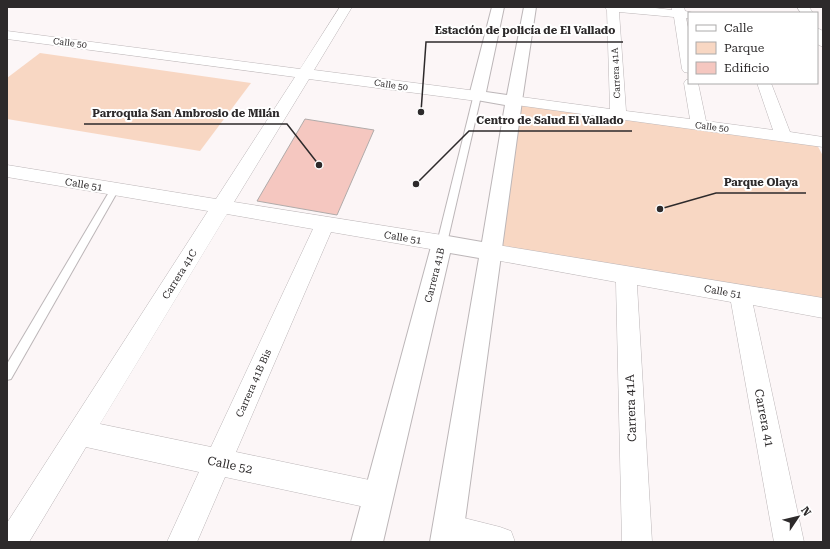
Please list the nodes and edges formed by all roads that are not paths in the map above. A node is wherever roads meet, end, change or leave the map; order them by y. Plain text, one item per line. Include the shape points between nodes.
1 (346, 7) edge
2 (498, 7) edge
3 (530, 7) edge
4 (612, 7) edge
5 (682, 12) edge
6 (818, 34) edge
7 (7, 35) edge
8 (823, 43) edge
9 (688, 61) edge
10 (304, 74) junction
11 (691, 84) edge
12 (764, 84) edge
13 (477, 96) junction
14 (514, 101) junction
15 (618, 115) junction
16 (699, 125) junction
17 (783, 136) junction
18 (823, 142) edge
19 (7, 172) edge
20 (115, 190) junction
21 (220, 207) junction
22 (324, 224) junction
23 (442, 244) junction
24 (491, 252) junction
25 (626, 274) junction
26 (740, 293) junction
27 (823, 308) edge
28 (7, 375) edge
29 (81, 433) junction
30 (218, 462) junction
31 (378, 496) junction
32 (447, 536) edge
33 (12, 542) edge
34 (182, 542) edge
35 (367, 542) edge
36 (500, 542) edge
37 (637, 542) edge
38 (789, 542) edge

1 - 10 street, Carrera 41C
2 - 13 street, Carrera 41B
3 - 14 street
4 - 5 street
4 - 15 street, Carrera 41A
5 - 9 street
6 - 8 street
7 - 10 street, Calle 50
10 - 13 street, Calle 50
10 - 21 street, Carrera 41C
11 - 16 street
12 - 17 street
13 - 14 street, Calle 50
13 - 23 lane, Carrera 41B
14 - 15 street, Calle 50
14 - 24 street
15 - 16 street, Calle 50
16 - 17 street, Calle 50
17 - 18 street, Calle 50
19 - 20 street, Calle 51
20 - 21 street, Calle 51
20 - 28 lane
21 - 22 street, Calle 51
21 - 29 street, Carrera 41C
22 - 23 street, Calle 51
22 - 30 street, Carrera 41B Bis
23 - 24 street, Calle 51
23 - 31 street, Carrera 41B
24 - 25 street, Calle 51
24 - 32 street
25 - 26 street, Calle 51
25 - 37 street, Carrera 41A
26 - 27 street, Calle 51
26 - 38 street, Carrera 41
29 - 30 street, Calle 52
29 - 33 street, Carrera 41C
30 - 31 street, Calle 52
30 - 34 street, Carrera 41B Bis
31 - 35 street, Carrera 41B
32 - 36 street

